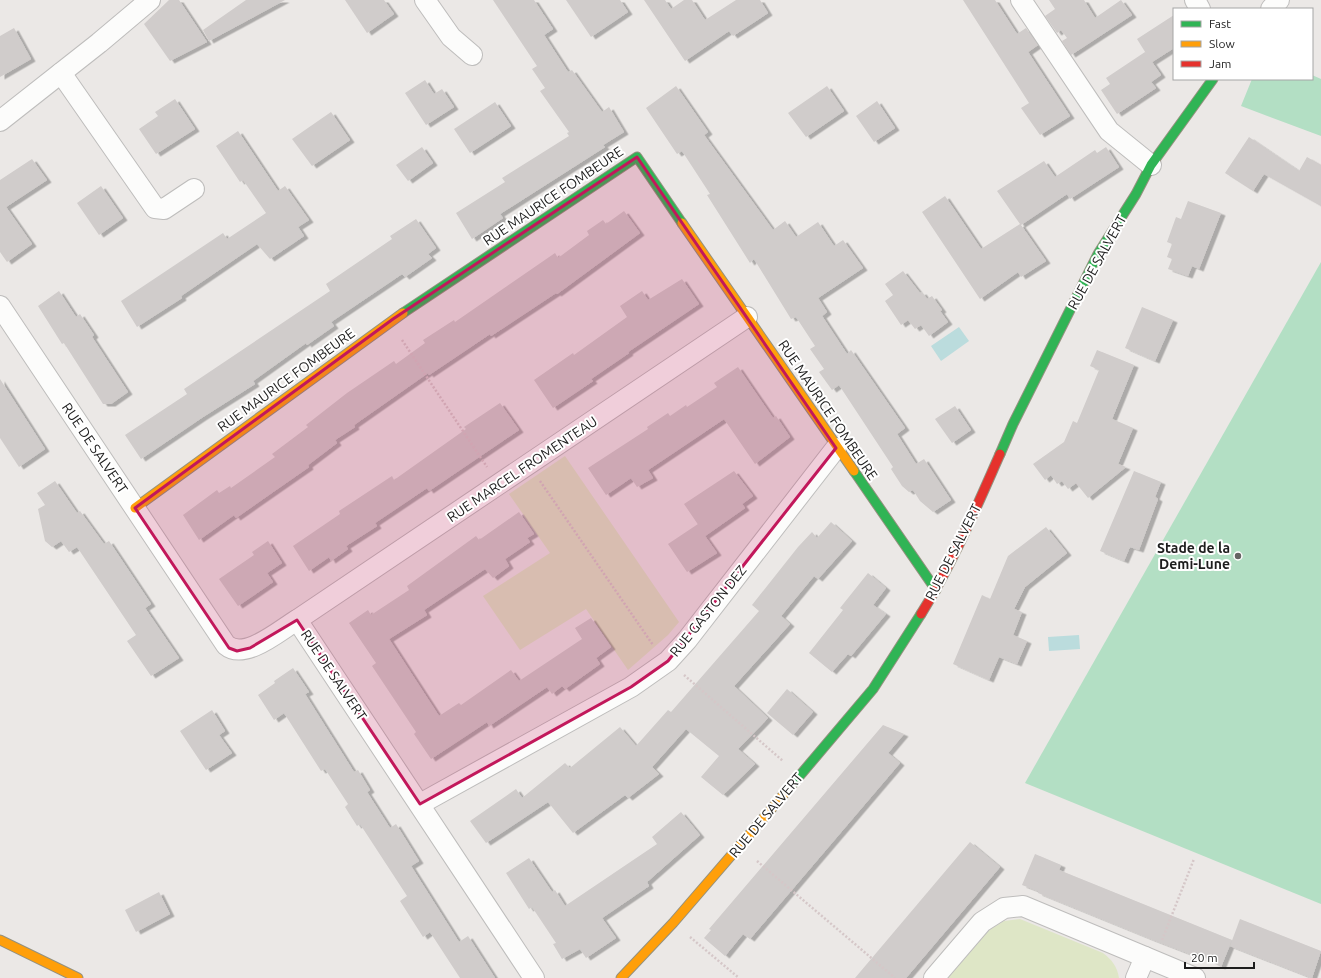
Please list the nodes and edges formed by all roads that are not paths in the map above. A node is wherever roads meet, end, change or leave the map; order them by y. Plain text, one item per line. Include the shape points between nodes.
1 (150, 0) edge
2 (425, 0) edge
3 (1020, 0) edge
4 (1279, 0) edge
5 (1272, 8) edge
6 (472, 55) dead end
7 (61, 73) junction
8 (1212, 80) edge
9 (0, 121) edge
10 (1151, 165) junction
11 (194, 189) dead end
12 (0, 306) edge
13 (747, 317) junction
14 (836, 448) junction
15 (135, 508) junction
16 (936, 590) junction
17 (297, 620) junction
18 (420, 804) junction
19 (0, 940) edge
20 (1149, 959) junction
21 (78, 978) edge
22 (534, 978) edge
23 (621, 978) edge
24 (934, 978) edge
25 (1136, 978) edge
26 (1195, 978) edge

1 - 7 street
2 - 6 street via 451,37
3 - 10 street via 1109,131
4 - 5 street
7 - 9 street
7 - 11 street via 155,208 164,208
8 - 10 street, RUE DE SALVERT
10 - 16 street, RUE DE SALVERT via 1098,254 1013,424 965,534
12 - 15 street, RUE DE SALVERT
13 - 14 street, RUE MAURICE FOMBEURE
13 - 15 street, RUE MAURICE FOMBEURE via 637,157 393,319
13 - 17 street, RUE MARCEL FROMENTEAU
14 - 16 street, RUE MAURICE FOMBEURE
14 - 18 street, RUE GASTON DEZ via 668,661 631,687
15 - 17 street, RUE DE SALVERT via 217,634 229,648 237,651 250,648
16 - 23 street, RUE DE SALVERT via 872,689 740,846
17 - 18 street, RUE DE SALVERT
18 - 22 street, RUE DE SALVERT
19 - 21 street
20 - 24 street via 1022,906 1010,907 982,922
20 - 25 street
20 - 26 street

